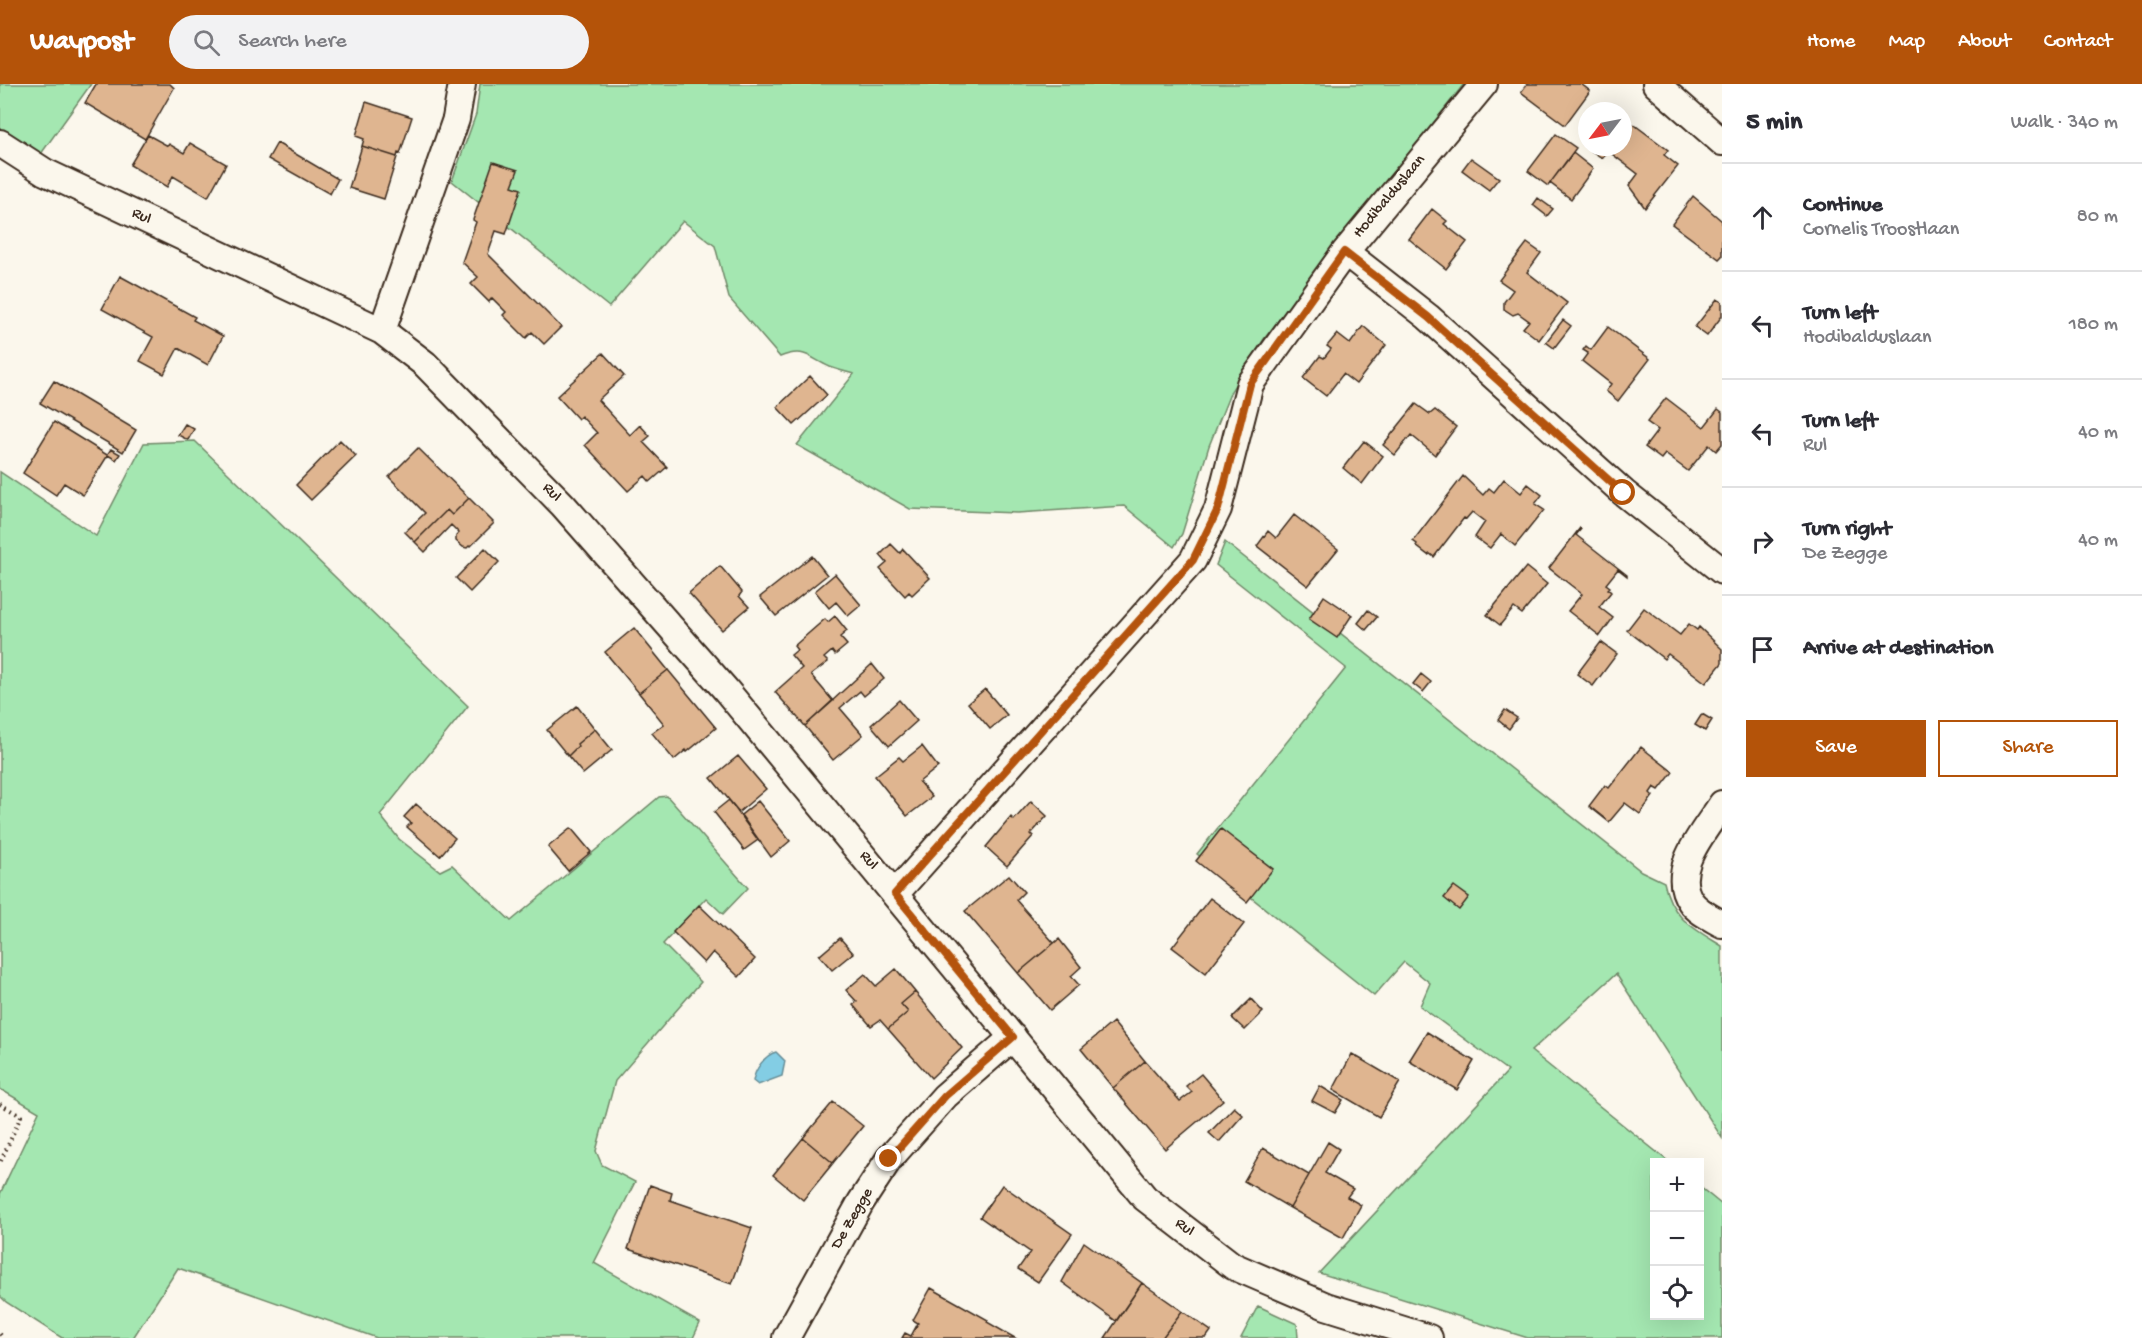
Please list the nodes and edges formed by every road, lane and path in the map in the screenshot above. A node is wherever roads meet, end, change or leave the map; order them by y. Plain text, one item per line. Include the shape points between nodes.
1 (462, 84) edge
2 (1484, 84) edge
3 (1656, 84) edge
4 (1722, 142) edge
5 (0, 143) edge
6 (1344, 252) junction
7 (382, 331) junction
8 (1722, 571) edge
9 (1722, 804) edge
10 (895, 894) junction
11 (1722, 924) edge
12 (1013, 1037) junction
13 (0, 1104) edge
14 (0, 1163) edge
15 (0, 1334) edge
16 (3, 1338) edge
17 (786, 1338) edge
18 (1429, 1338) edge

1 - 7 street via 456,119
2 - 6 street, Hodibalduslaan
3 - 4 street
5 - 7 street, Rul via 45,172
6 - 8 street via 1428,317 1623,493
6 - 10 street, Hodibalduslaan via 1250,384 1218,509 1193,560
7 - 10 street, Rul via 425,364 563,504 726,690
9 - 11 street via 1688,858 1683,873 1692,903
10 - 12 street, Rul
12 - 17 street, De Zegge via 945,1096 889,1159
12 - 18 street, Rul via 1145,1198 1233,1266 1326,1306
13 - 14 path via 21,1116
15 - 16 path

